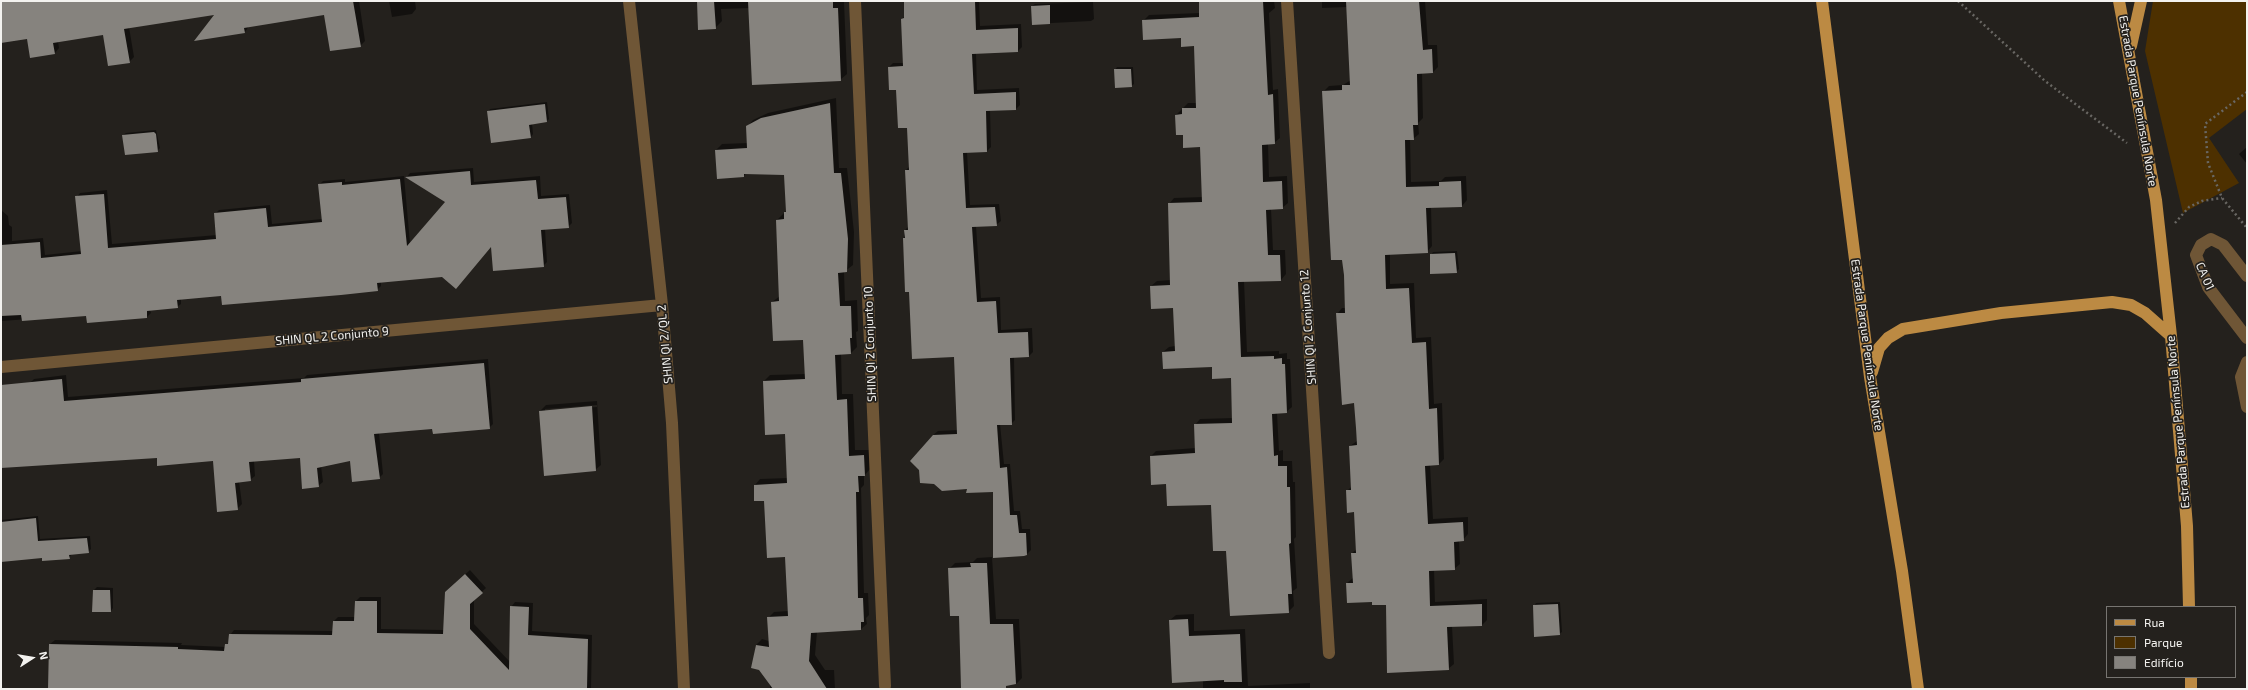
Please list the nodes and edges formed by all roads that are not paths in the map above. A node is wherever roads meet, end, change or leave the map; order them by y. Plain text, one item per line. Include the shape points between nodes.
1 (629, 1) edge
2 (855, 1) edge
3 (1287, 1) edge
4 (1822, 1) edge
5 (2119, 1) edge
6 (2141, 1) edge
7 (2130, 51) junction
8 (2247, 276) edge
9 (662, 305) junction
10 (2171, 336) junction
11 (2247, 338) edge
12 (2247, 362) edge
13 (1, 366) edge
14 (1870, 377) junction
15 (2247, 407) edge
16 (2189, 606) edge
17 (1329, 652) dead end
18 (2191, 678) edge
19 (885, 686) dead end
20 (684, 689) edge
21 (1918, 689) edge
22 (2191, 689) edge

1 - 9 street, SHIN QI 2/QL 2
2 - 19 street, SHIN QI 2 Conjunto 10
3 - 17 street, SHIN QI 2 Conjunto 12
4 - 14 main road, Estrada Parque Península Norte
5 - 7 main road, Estrada Parque Península Norte
6 - 7 main road
7 - 10 main road, Estrada Parque Península Norte via 2160,239
8 - 11 street, CA 01 via 2223,245 2211,239 2201,244 2196,255 2208,287
9 - 13 street, SHIN QL 2 Conjunto 9
9 - 20 street, SHIN QI 2/QL 2 via 678,523
10 - 14 main road via 2145,313 2131,306 2112,302 2002,313 1904,329 1888,338 1879,348
10 - 16 main road, Estrada Parque Península Norte via 2187,526
12 - 15 street via 2241,377
14 - 21 main road, Estrada Parque Península Norte via 1902,570
18 - 22 main road

